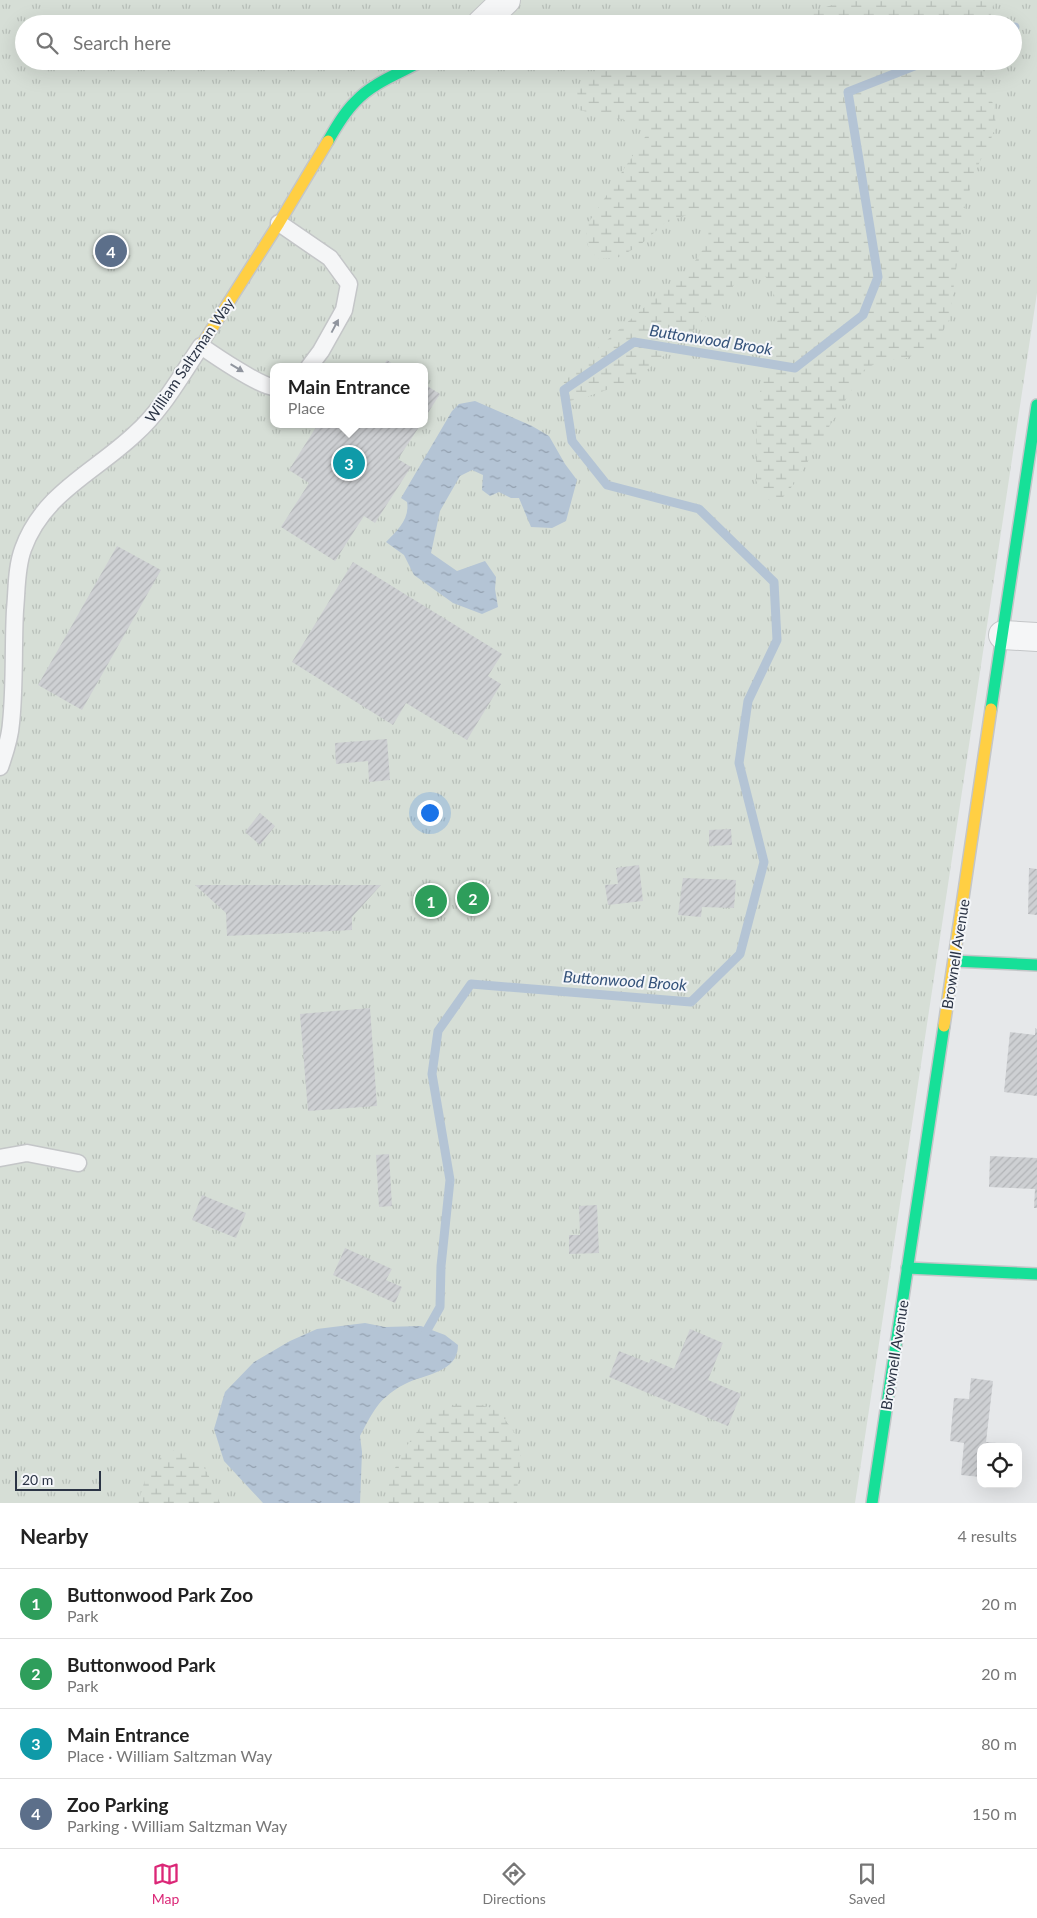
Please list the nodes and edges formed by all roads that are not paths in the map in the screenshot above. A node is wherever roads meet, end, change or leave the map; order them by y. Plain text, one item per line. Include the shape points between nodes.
1 (506, 0) edge
2 (491, 15) edge
3 (403, 70) edge
4 (278, 224) junction
5 (200, 346) junction
6 (312, 363) edge
7 (270, 387) edge
8 (1037, 406) edge
9 (1003, 635) junction
10 (1037, 637) edge
11 (0, 767) edge
12 (954, 960) junction
13 (1037, 965) edge
14 (0, 1158) edge
15 (78, 1163) dead end
16 (907, 1268) junction
17 (1037, 1274) edge
18 (872, 1503) edge

1 - 2 street
3 - 4 main road, William Saltzman Way via 356,100 342,117
4 - 5 main road, William Saltzman Way
6 -> 4 lane via 344,310 349,284 330,258
5 -> 7 lane
5 - 11 lane, William Saltzman Way via 155,414 135,435 58,496 44,512 23,549 16,594 11,724
8 - 9 main road, Brownell Avenue
9 - 10 street
9 - 12 main road, Brownell Avenue
12 - 13 main road
12 - 16 main road, Brownell Avenue
14 - 15 lane via 27,1153
16 - 17 main road
16 - 18 main road, Brownell Avenue

